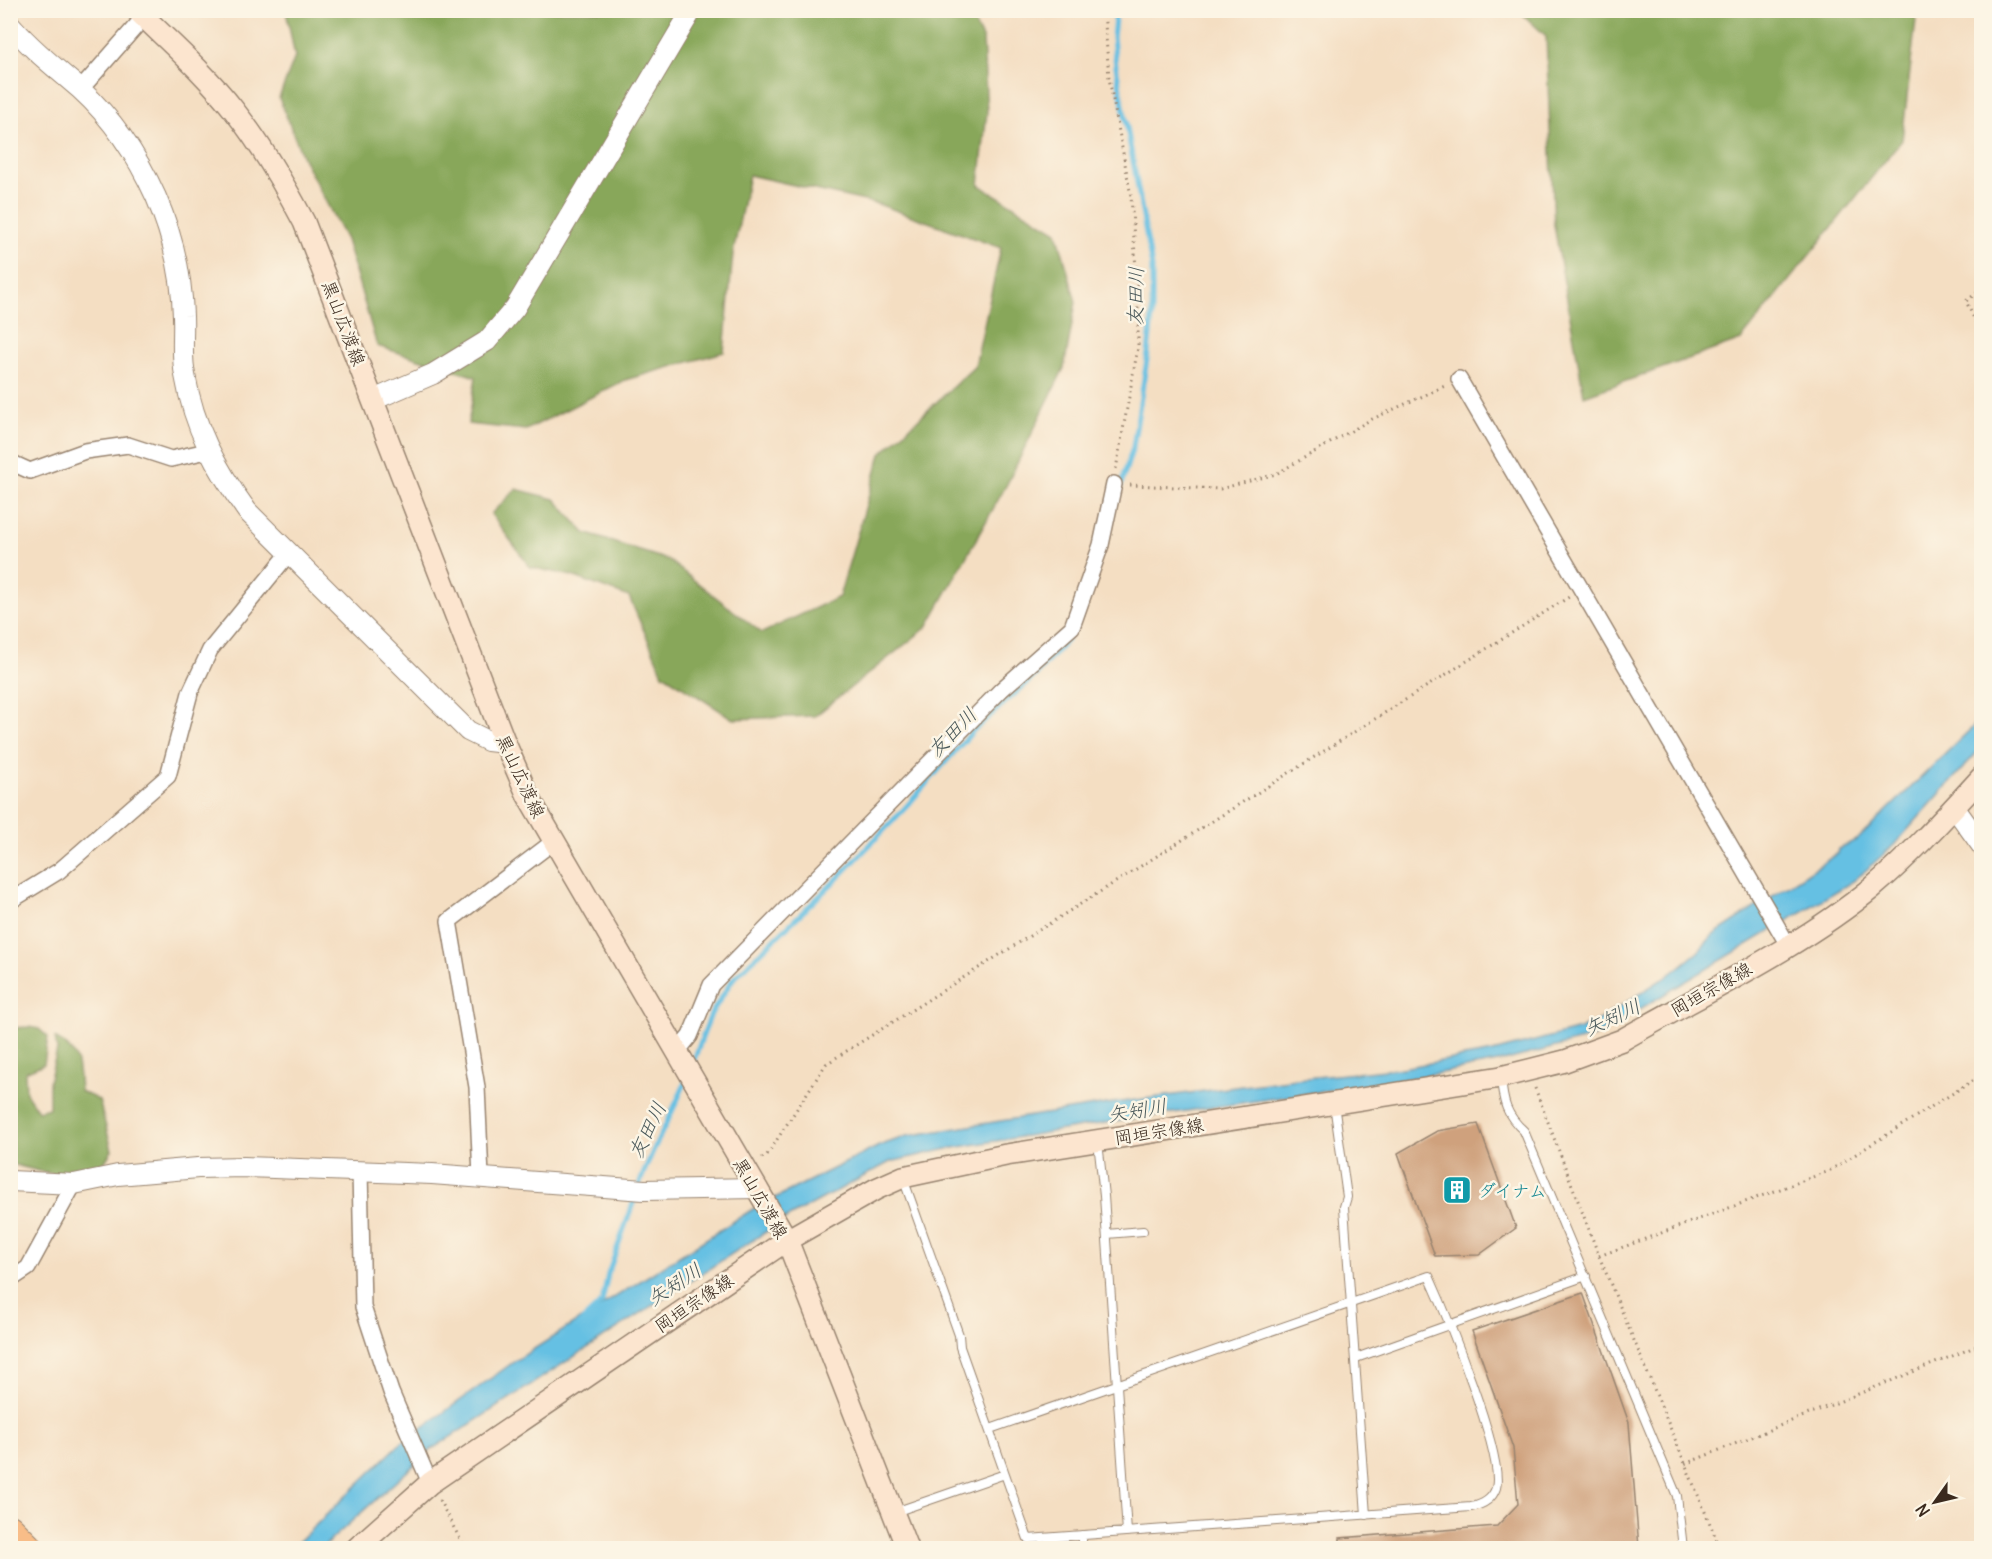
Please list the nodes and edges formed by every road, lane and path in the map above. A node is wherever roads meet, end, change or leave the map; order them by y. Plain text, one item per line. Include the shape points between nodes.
1 (692, 10) edge
2 (1104, 10) edge
3 (140, 14) edge
4 (10, 24) edge
5 (80, 90) junction
6 (1982, 289) edge
7 (1982, 336) edge
8 (1460, 379) joint
9 (373, 400) junction
10 (207, 451) junction
11 (10, 462) edge
12 (1114, 484) junction
13 (290, 552) junction
14 (1581, 589) junction
15 (505, 743) junction
16 (1982, 777) edge
17 (1954, 807) junction
18 (553, 842) junction
19 (1982, 846) edge
20 (10, 901) edge
21 (1788, 945) junction
22 (676, 1053) junction
23 (1528, 1070) junction
24 (1982, 1075) edge
25 (1501, 1077) junction
26 (1334, 1102) junction
27 (1097, 1141) junction
28 (360, 1171) junction
29 (482, 1177) junction
30 (903, 1177) junction
31 (751, 1179) junction
32 (10, 1181) edge
33 (74, 1184) junction
34 (1143, 1232) dead end
35 (1107, 1234) junction
36 (787, 1240) junction
37 (1599, 1256) junction
38 (1586, 1276) junction
39 (10, 1280) edge
40 (1352, 1304) junction
41 (1450, 1324) junction
42 (1982, 1344) edge
43 (1356, 1358) junction
44 (1117, 1385) junction
45 (990, 1429) junction
46 (1685, 1464) junction
47 (1005, 1474) junction
48 (430, 1483) junction
49 (893, 1513) junction
50 (1366, 1515) junction
51 (10, 1528) edge
52 (1127, 1532) junction
53 (1082, 1535) junction
54 (30, 1548) edge
55 (357, 1548) edge
56 (465, 1548) edge
57 (907, 1548) edge
58 (1082, 1548) edge
59 (1683, 1548) edge
60 (1720, 1548) edge

1 - 9 street via 515,308 487,341 433,374
2 - 12 path via 1109,78 1131,196 1138,298 1138,347
3 - 5 street
3 - 9 main road, 黒山広渡線 via 233,108 284,183 312,242
4 - 5 street
5 - 10 street via 120,135 156,196 182,284 185,375
6 - 7 path via 1966,301
8 - 12 path via 1370,420 1276,474 1220,489
8 - 14 street
9 - 15 main road, 黒山広渡線
10 - 11 street via 171,459 128,445 85,451 30,471
10 - 13 street via 247,511
12 - 22 street via 1101,545 1072,627 1001,690 711,985 690,1036
13 - 15 street via 468,731 488,741
13 - 20 street via 210,650 190,693 168,776 59,871
14 - 21 street
14 - 31 path via 826,1064
15 - 18 main road, 黒山広渡線
16 - 17 main road, 岡垣宗像線
17 - 19 street
17 - 21 main road, 岡垣宗像線 via 1872,888
18 - 22 main road, 黒山広渡線
18 - 29 street via 449,921 477,1087
21 - 23 main road, 岡垣宗像線 via 1622,1040
22 - 31 main road, 黒山広渡線
23 - 25 main road, 岡垣宗像線
23 - 37 path
24 - 37 path via 1829,1172
25 - 26 main road, 岡垣宗像線
25 - 38 lane via 1503,1106 1524,1131
26 - 27 main road, 岡垣宗像線
26 - 40 lane via 1347,1197 1344,1207
27 - 30 main road, 岡垣宗像線
27 - 35 lane
28 - 29 street
28 - 33 street via 198,1168 118,1175
28 - 48 street via 363,1307 395,1402
29 - 31 street via 644,1190
30 - 36 main road, 岡垣宗像線 via 869,1192
30 - 45 lane
31 - 36 main road, 黒山広渡線
32 - 33 street
33 - 39 street via 28,1268
34 - 35 lane
35 - 44 lane
36 - 48 main road, 岡垣宗像線
36 - 49 main road, 黒山広渡線
37 - 46 path
38 - 41 lane
38 - 59 lane via 1677,1496
40 - 41 lane via 1429,1276
40 - 43 lane
40 - 44 lane
41 - 43 lane
41 - 50 lane via 1486,1427 1496,1486 1489,1500 1480,1505
42 - 46 path
43 - 50 lane
44 - 45 lane
44 - 52 lane
45 - 47 lane
46 - 60 path
47 - 49 lane
47 - 53 lane via 1028,1539
48 - 55 main road, 岡垣宗像線
48 - 56 path
49 - 57 main road, 黒山広渡線
50 - 52 lane
51 - 54 highway
52 - 53 lane
53 - 58 lane

